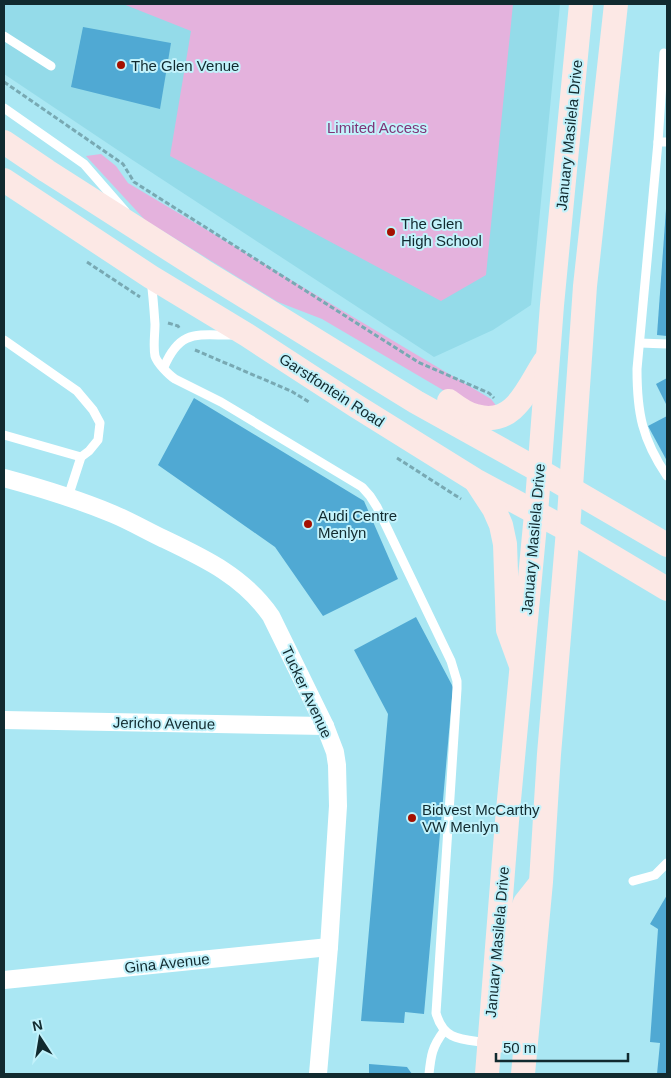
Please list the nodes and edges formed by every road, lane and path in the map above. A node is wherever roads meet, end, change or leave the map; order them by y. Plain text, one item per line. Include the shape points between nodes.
1 (582, 4) edge
2 (588, 4) edge
3 (616, 4) edge
4 (4, 36) edge
5 (664, 53) dead end
6 (576, 60) junction
7 (51, 66) dead end
8 (4, 82) edge
9 (4, 108) edge
10 (4, 142) edge
11 (663, 142) edge
12 (4, 180) edge
13 (142, 232) junction
14 (84, 260) dead end
15 (151, 277) junction
16 (154, 318) junction
17 (247, 335) junction
18 (186, 338) junction
19 (4, 340) edge
20 (640, 343) junction
21 (667, 344) edge
22 (548, 357) junction
23 (164, 367) junction
24 (416, 402) junction
25 (316, 406) dead end
26 (508, 412) junction
27 (4, 435) edge
28 (392, 454) dead end
29 (81, 457) junction
30 (540, 471) junction
31 (667, 476) edge
32 (4, 478) edge
33 (476, 480) junction
34 (570, 488) junction
35 (68, 497) junction
36 (467, 502) dead end
37 (536, 514) junction
38 (568, 530) junction
39 (667, 545) edge
40 (667, 589) edge
41 (522, 667) junction
42 (4, 720) edge
43 (325, 726) junction
44 (667, 863) edge
45 (633, 881) dead end
46 (541, 882) junction
47 (329, 947) junction
48 (4, 980) edge
49 (529, 1010) junction
50 (444, 1031) junction
51 (489, 1044) junction
52 (318, 1074) edge
53 (429, 1074) edge
54 (487, 1074) edge
55 (523, 1074) edge
56 (532, 1074) edge

1 - 6 main road, January Masilela Drive
2 - 6 main road
3 - 34 main road via 584,286
4 - 7 lane
5 - 11 lane
6 - 22 main road, January Masilela Drive
8 - 26 path via 123,164 134,182 418,362 489,393
9 - 13 lane via 84,164
10 - 13 main road
11 - 20 lane
12 - 15 main road, Garstfontein Road
13 - 24 main road
14 - 16 path via 141,298 148,316
15 - 16 lane
15 - 17 main road, Garstfontein Road
16 - 18 path via 178,326
16 - 23 lane via 156,357
17 - 18 lane
17 - 33 main road, Garstfontein Road
18 - 23 lane via 176,345
18 - 25 path via 192,349 291,390
19 - 29 lane via 77,391 93,410 100,423 98,440
20 - 21 lane
20 - 31 lane via 639,413 650,446
22 - 26 main road via 520,402
22 - 30 main road, January Masilela Drive
23 - 50 lane via 175,380 221,402 362,487 377,507 451,661 457,689 436,1000 438,1019
24 - 26 main road via 440,397 482,418
24 - 30 main road
27 - 29 lane
28 - 36 path
29 - 35 lane
30 - 34 main road
30 - 37 main road, January Masilela Drive
32 - 35 street, Tucker Avenue
33 - 37 main road, Garstfontein Road
33 - 41 main road via 501,525 505,544 508,630
34 - 38 main road
34 - 39 main road
35 - 43 street, Tucker Avenue via 114,514 171,542 243,584 271,616
37 - 38 main road, Garstfontein Road
37 - 41 main road, January Masilela Drive
38 - 40 main road, Garstfontein Road
38 - 46 main road
41 - 51 main road, January Masilela Drive
42 - 43 street, Jericho Avenue
43 - 47 street, Tucker Avenue via 335,752 338,787
44 - 45 lane via 655,875
46 - 49 main road
46 - 51 main road via 525,903 519,918 506,1033 502,1040
47 - 48 street, Gina Avenue
47 - 52 street, Tucker Avenue
49 - 55 main road
49 - 56 main road
50 - 51 lane via 454,1037
50 - 53 lane via 431,1054
51 - 54 main road, January Masilela Drive

